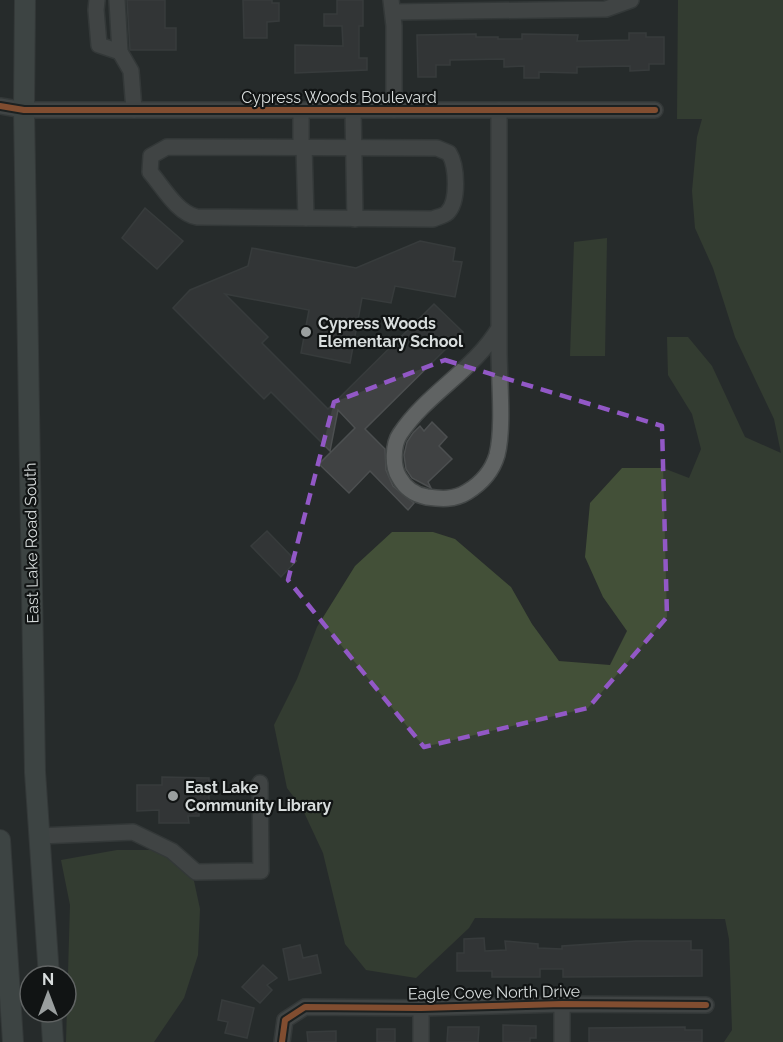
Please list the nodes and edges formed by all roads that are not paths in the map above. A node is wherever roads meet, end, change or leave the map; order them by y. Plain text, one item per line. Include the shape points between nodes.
1 (25, 0) edge
2 (98, 0) edge
3 (117, 0) edge
4 (631, 0) edge
5 (393, 6) edge
6 (120, 52) junction
7 (0, 106) edge
8 (24, 110) junction
9 (134, 110) junction
10 (301, 110) junction
11 (353, 110) junction
12 (394, 110) junction
13 (499, 110) junction
14 (655, 110) dead end
15 (354, 146) junction
16 (303, 147) junction
17 (306, 218) junction
18 (355, 219) junction
19 (499, 328) junction
20 (260, 783) dead end
21 (39, 836) junction
22 (0, 840) edge
23 (48, 964) edge
24 (562, 1004) junction
25 (706, 1005) dead end
26 (421, 1008) junction
27 (52, 1024) edge
28 (14, 1042) edge
29 (53, 1042) edge
30 (282, 1042) edge
31 (422, 1042) edge
32 (562, 1042) edge

1 - 8 main road, East Lake Road South
2 - 6 street via 99,45
3 - 6 street
4 - 5 street via 606,9
5 - 12 street
6 - 9 street via 131,71
7 - 8 street, Cypress Woods Boulevard
8 - 9 street, Cypress Woods Boulevard
8 - 21 main road, East Lake Road South
9 - 10 street, Cypress Woods Boulevard
10 - 11 street, Cypress Woods Boulevard
10 - 16 street
11 - 12 street, Cypress Woods Boulevard
11 - 15 street
12 - 13 street, Cypress Woods Boulevard
13 - 14 street, Cypress Woods Boulevard
13 - 19 street
15 - 16 street
15 - 18 street
15 - 18 street via 437,148 449,153 454,161 453,202 446,214 433,219
16 - 17 street
16 - 17 street via 167,147 151,156 149,165 150,172 189,215
17 - 18 street
19 - 19 street via 497,453 491,472 465,494 445,499 422,496 404,487 396,473 394,452 399,435 488,347
20 - 21 street via 261,871 196,872 172,851 133,832
21 - 23 main road, East Lake Road South
22 - 28 main road
24 - 25 street, Eagle Cove North Drive
24 - 26 street, Eagle Cove North Drive
24 - 32 street
26 - 30 street, Eagle Cove North Drive via 305,1007 285,1020
26 - 31 street
27 - 29 main road

